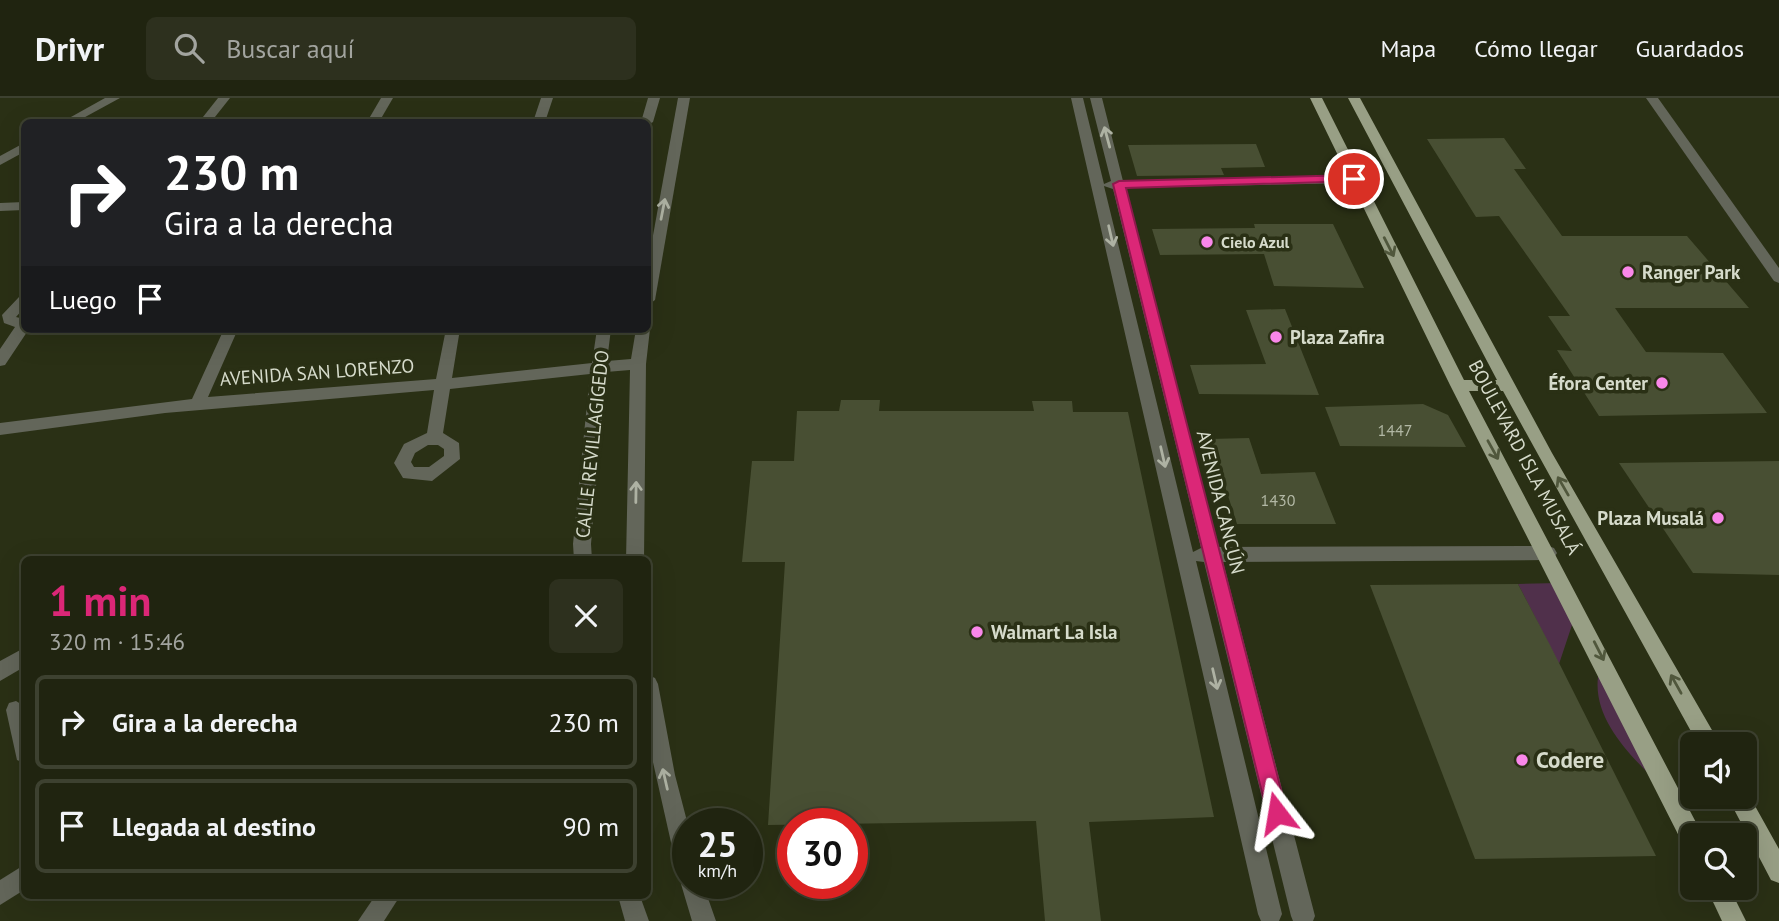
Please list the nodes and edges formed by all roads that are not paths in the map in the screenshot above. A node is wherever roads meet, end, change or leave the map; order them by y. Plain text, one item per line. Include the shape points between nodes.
1 (114, 98) edge
2 (224, 98) edge
3 (387, 98) edge
4 (547, 98) edge
5 (654, 98) edge
6 (684, 98) edge
7 (1077, 98) edge
8 (1096, 98) edge
9 (1316, 98) edge
10 (1354, 98) edge
11 (1653, 98) edge
12 (74, 119) edge
13 (207, 119) edge
14 (375, 119) edge
15 (540, 119) edge
16 (648, 119) edge
17 (21, 149) edge
18 (0, 161) edge
19 (1354, 179) junction
20 (1119, 184) junction
21 (1099, 185) junction
22 (21, 206) edge
23 (0, 207) edge
24 (1779, 278) edge
25 (651, 283) edge
26 (21, 303) edge
27 (21, 324) edge
28 (21, 330) edge
29 (229, 333) edge
30 (452, 333) edge
31 (603, 333) edge
32 (642, 333) edge
33 (0, 361) edge
34 (638, 363) junction
35 (598, 367) junction
36 (443, 384) junction
37 (1458, 385) junction
38 (1508, 387) junction
39 (198, 403) junction
40 (0, 429) edge
41 (434, 438) dead end
42 (1548, 553) junction
43 (1186, 555) junction
44 (1212, 555) junction
45 (583, 556) edge
46 (635, 556) edge
47 (21, 659) edge
48 (0, 672) edge
49 (651, 701) edge
50 (14, 710) edge
51 (1702, 732) edge
52 (21, 740) edge
53 (672, 808) edge
54 (1745, 809) edge
55 (1684, 823) edge
56 (1779, 872) edge
57 (21, 878) edge
58 (0, 894) edge
59 (387, 899) edge
60 (630, 899) edge
61 (697, 899) edge
62 (1724, 900) edge
63 (1267, 918) edge
64 (1307, 919) edge
65 (370, 921) edge
66 (637, 921) edge
67 (704, 921) edge
68 (1734, 921) edge

1 - 12 street
2 - 13 street
3 - 14 street
4 - 15 street
5 - 16 street
25 -> 6 street
7 - 21 street
20 -> 8 street, AVENIDA CANCÚN
9 - 19 main road, BOULEVARD ISLA MUSALÁ
10 - 38 main road, BOULEVARD ISLA MUSALÁ
11 - 24 street
17 - 18 street
19 - 20 street
19 -> 37 main road, BOULEVARD ISLA MUSALÁ
20 - 21 street
20 - 44 street, AVENIDA CANCÚN
21 -> 43 street
22 - 23 street
26 - 27 street via 9,315 9,320
28 - 33 street
29 - 39 street
30 - 36 street
31 - 35 street, CALLE REVILLAGIGEDO
32 - 34 street, CALLE REVILLAGIGEDO
34 - 35 street, AVENIDA SAN LORENZO
46 -> 34 street, CALLE REVILLAGIGEDO
35 - 36 street, AVENIDA SAN LORENZO
35 - 45 street, CALLE REVILLAGIGEDO
36 - 39 street, AVENIDA SAN LORENZO
36 - 41 street
37 - 38 main road
37 -> 42 main road, BOULEVARD ISLA MUSALÁ
51 -> 38 main road, BOULEVARD ISLA MUSALÁ
39 - 40 street, AVENIDA SAN LORENZO
42 - 44 street
42 -> 55 main road, BOULEVARD ISLA MUSALÁ
43 - 44 street
43 -> 63 street
44 - 64 street, AVENIDA CANCÚN
47 - 48 street
53 -> 49 street
50 - 52 street
54 - 56 main road
57 - 58 street
59 - 65 street
60 - 66 street
61 - 67 street
62 - 68 main road
63 - 64 street via 1295,913

